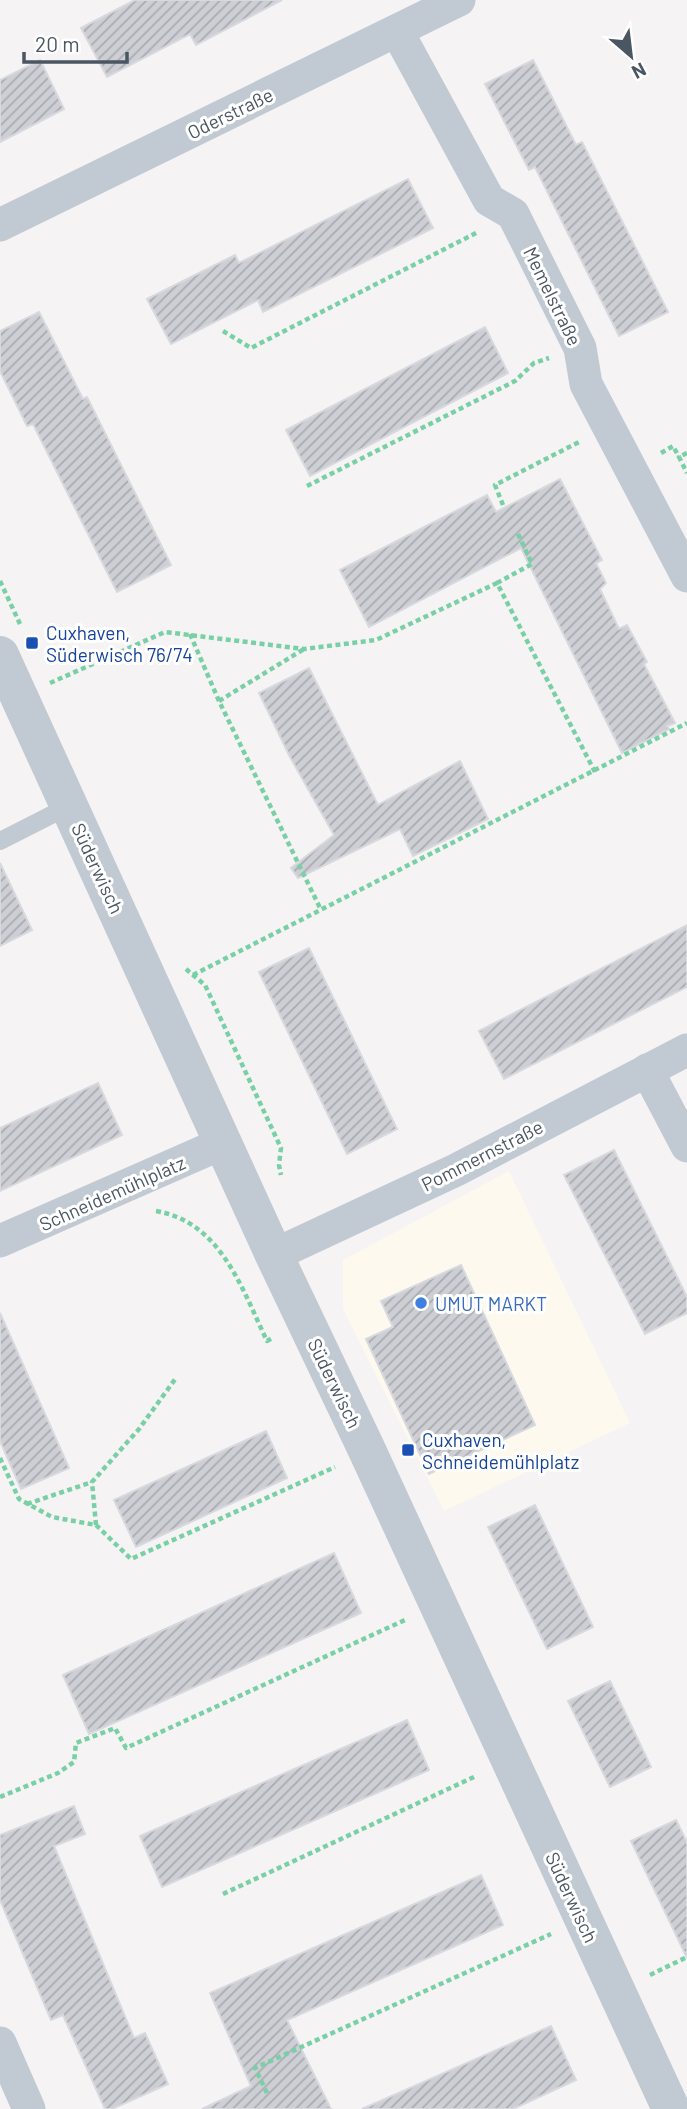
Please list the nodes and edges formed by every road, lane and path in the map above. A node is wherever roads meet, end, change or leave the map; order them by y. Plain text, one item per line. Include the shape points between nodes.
1 (459, 0) edge
2 (397, 31) junction
3 (513, 214) junction
4 (0, 225) edge
5 (223, 331) dead end
6 (580, 348) junction
7 (608, 427) junction
8 (687, 453) edge
9 (687, 473) edge
10 (307, 486) dead end
11 (503, 505) dead end
12 (518, 534) dead end
13 (687, 576) edge
14 (497, 583) junction
15 (190, 634) junction
16 (304, 649) junction
17 (0, 655) edge
18 (48, 684) dead end
19 (219, 701) junction
20 (687, 723) edge
21 (594, 772) junction
22 (69, 806) junction
23 (0, 841) edge
24 (321, 910) junction
25 (193, 975) dead end
26 (687, 1050) edge
27 (647, 1070) junction
28 (223, 1143) junction
29 (687, 1146) edge
30 (151, 1211) dead end
31 (0, 1241) edge
32 (274, 1255) junction
33 (275, 1336) dead end
34 (176, 1378) dead end
35 (0, 1458) edge
36 (335, 1466) dead end
37 (92, 1482) junction
38 (27, 1504) junction
39 (96, 1525) junction
40 (405, 1620) dead end
41 (476, 1776) dead end
42 (0, 1797) edge
43 (223, 1894) dead end
44 (551, 1934) dead end
45 (0, 2043) edge
46 (267, 2093) dead end
47 (29, 2109) edge
48 (671, 2109) edge

1 - 2 street, Oderstraße
2 - 3 street, Memelstraße via 489,200
2 - 4 street, Oderstraße
3 - 5 path via 251,348
3 - 6 street, Memelstraße
6 - 7 street, Memelstraße via 586,384
6 - 10 path via 534,363 515,381
7 - 11 path via 495,485
7 - 13 street, Memelstraße
8 - 9 path via 679,457
12 - 14 path via 532,564
14 - 16 path via 376,640
14 - 21 path
15 - 16 path
15 - 18 path via 165,632
15 - 19 path
16 - 19 path
17 - 22 street, Süderwisch
19 - 24 path
20 - 21 path
21 - 24 path
22 - 23 lane
22 - 28 street, Süderwisch
24 - 25 path
26 - 27 street, Pommernstraße
27 - 29 street
27 - 32 street, Pommernstraße via 456,1170
28 - 31 street, Schneidemühlplatz
28 - 32 street, Süderwisch
30 - 33 path via 198,1228 215,1243 229,1261 267,1341
32 - 48 street, Süderwisch
34 - 37 path
35 - 38 path via 19,1499
36 - 39 path via 131,1559
37 - 38 path
37 - 39 path
38 - 39 path via 52,1517
40 - 42 path via 126,1748 115,1728 76,1743 74,1762
41 - 43 path
44 - 46 path via 255,2068
45 - 47 street

